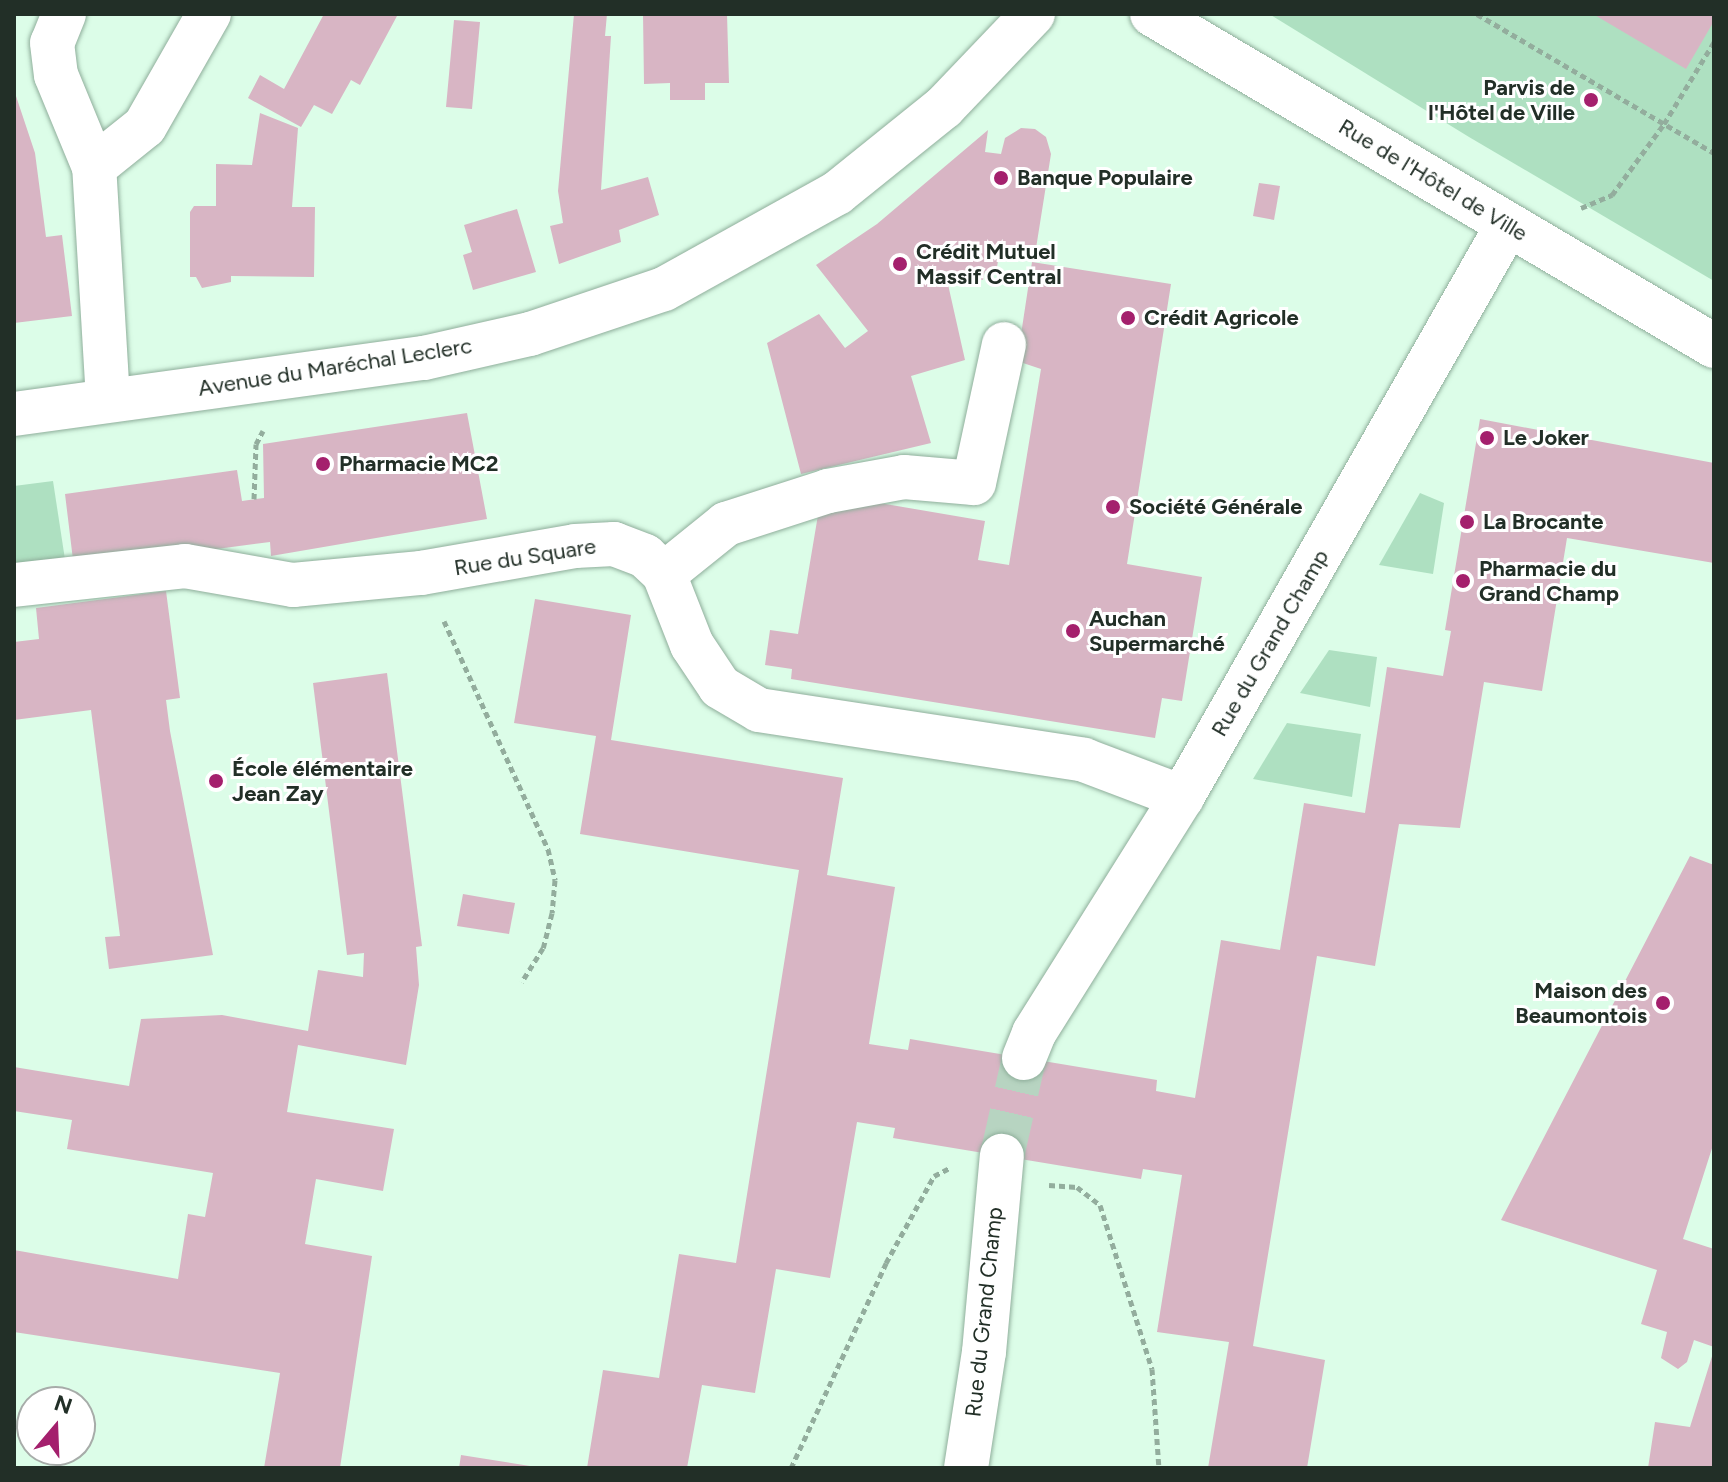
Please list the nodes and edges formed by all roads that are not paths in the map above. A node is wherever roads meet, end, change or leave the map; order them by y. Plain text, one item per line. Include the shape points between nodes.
1 (64, 14) edge
2 (209, 14) edge
3 (1033, 14) edge
4 (1152, 14) edge
5 (94, 167) junction
6 (1508, 224) junction
7 (1004, 344) dead end
8 (1714, 346) edge
9 (108, 400) junction
10 (14, 414) edge
11 (664, 574) junction
12 (14, 585) edge
13 (1182, 797) junction
14 (1024, 1058) tunnel mouth
15 (1002, 1156) tunnel mouth
16 (966, 1468) edge

1 - 5 street via 52,43 56,75
2 - 5 street via 145,126
3 - 9 street, Avenue du Maréchal Leclerc via 944,107 837,193 664,289 544,330 424,358
4 - 6 street, Rue de l'Hôtel de Ville
5 - 9 street
6 - 8 street, Rue de l'Hôtel de Ville
6 - 13 street, Rue du Grand Champ
7 - 11 street via 974,483 904,477 828,491 726,524
9 - 10 street, Avenue du Maréchal Leclerc
11 - 12 street, Rue du Square via 645,556 614,544 421,573 293,585 185,566
11 - 13 street via 692,645 720,687 759,710 1084,760
13 - 14 street, Rue du Grand Champ via 1034,1033
15 - 16 street, Rue du Grand Champ via 984,1352

